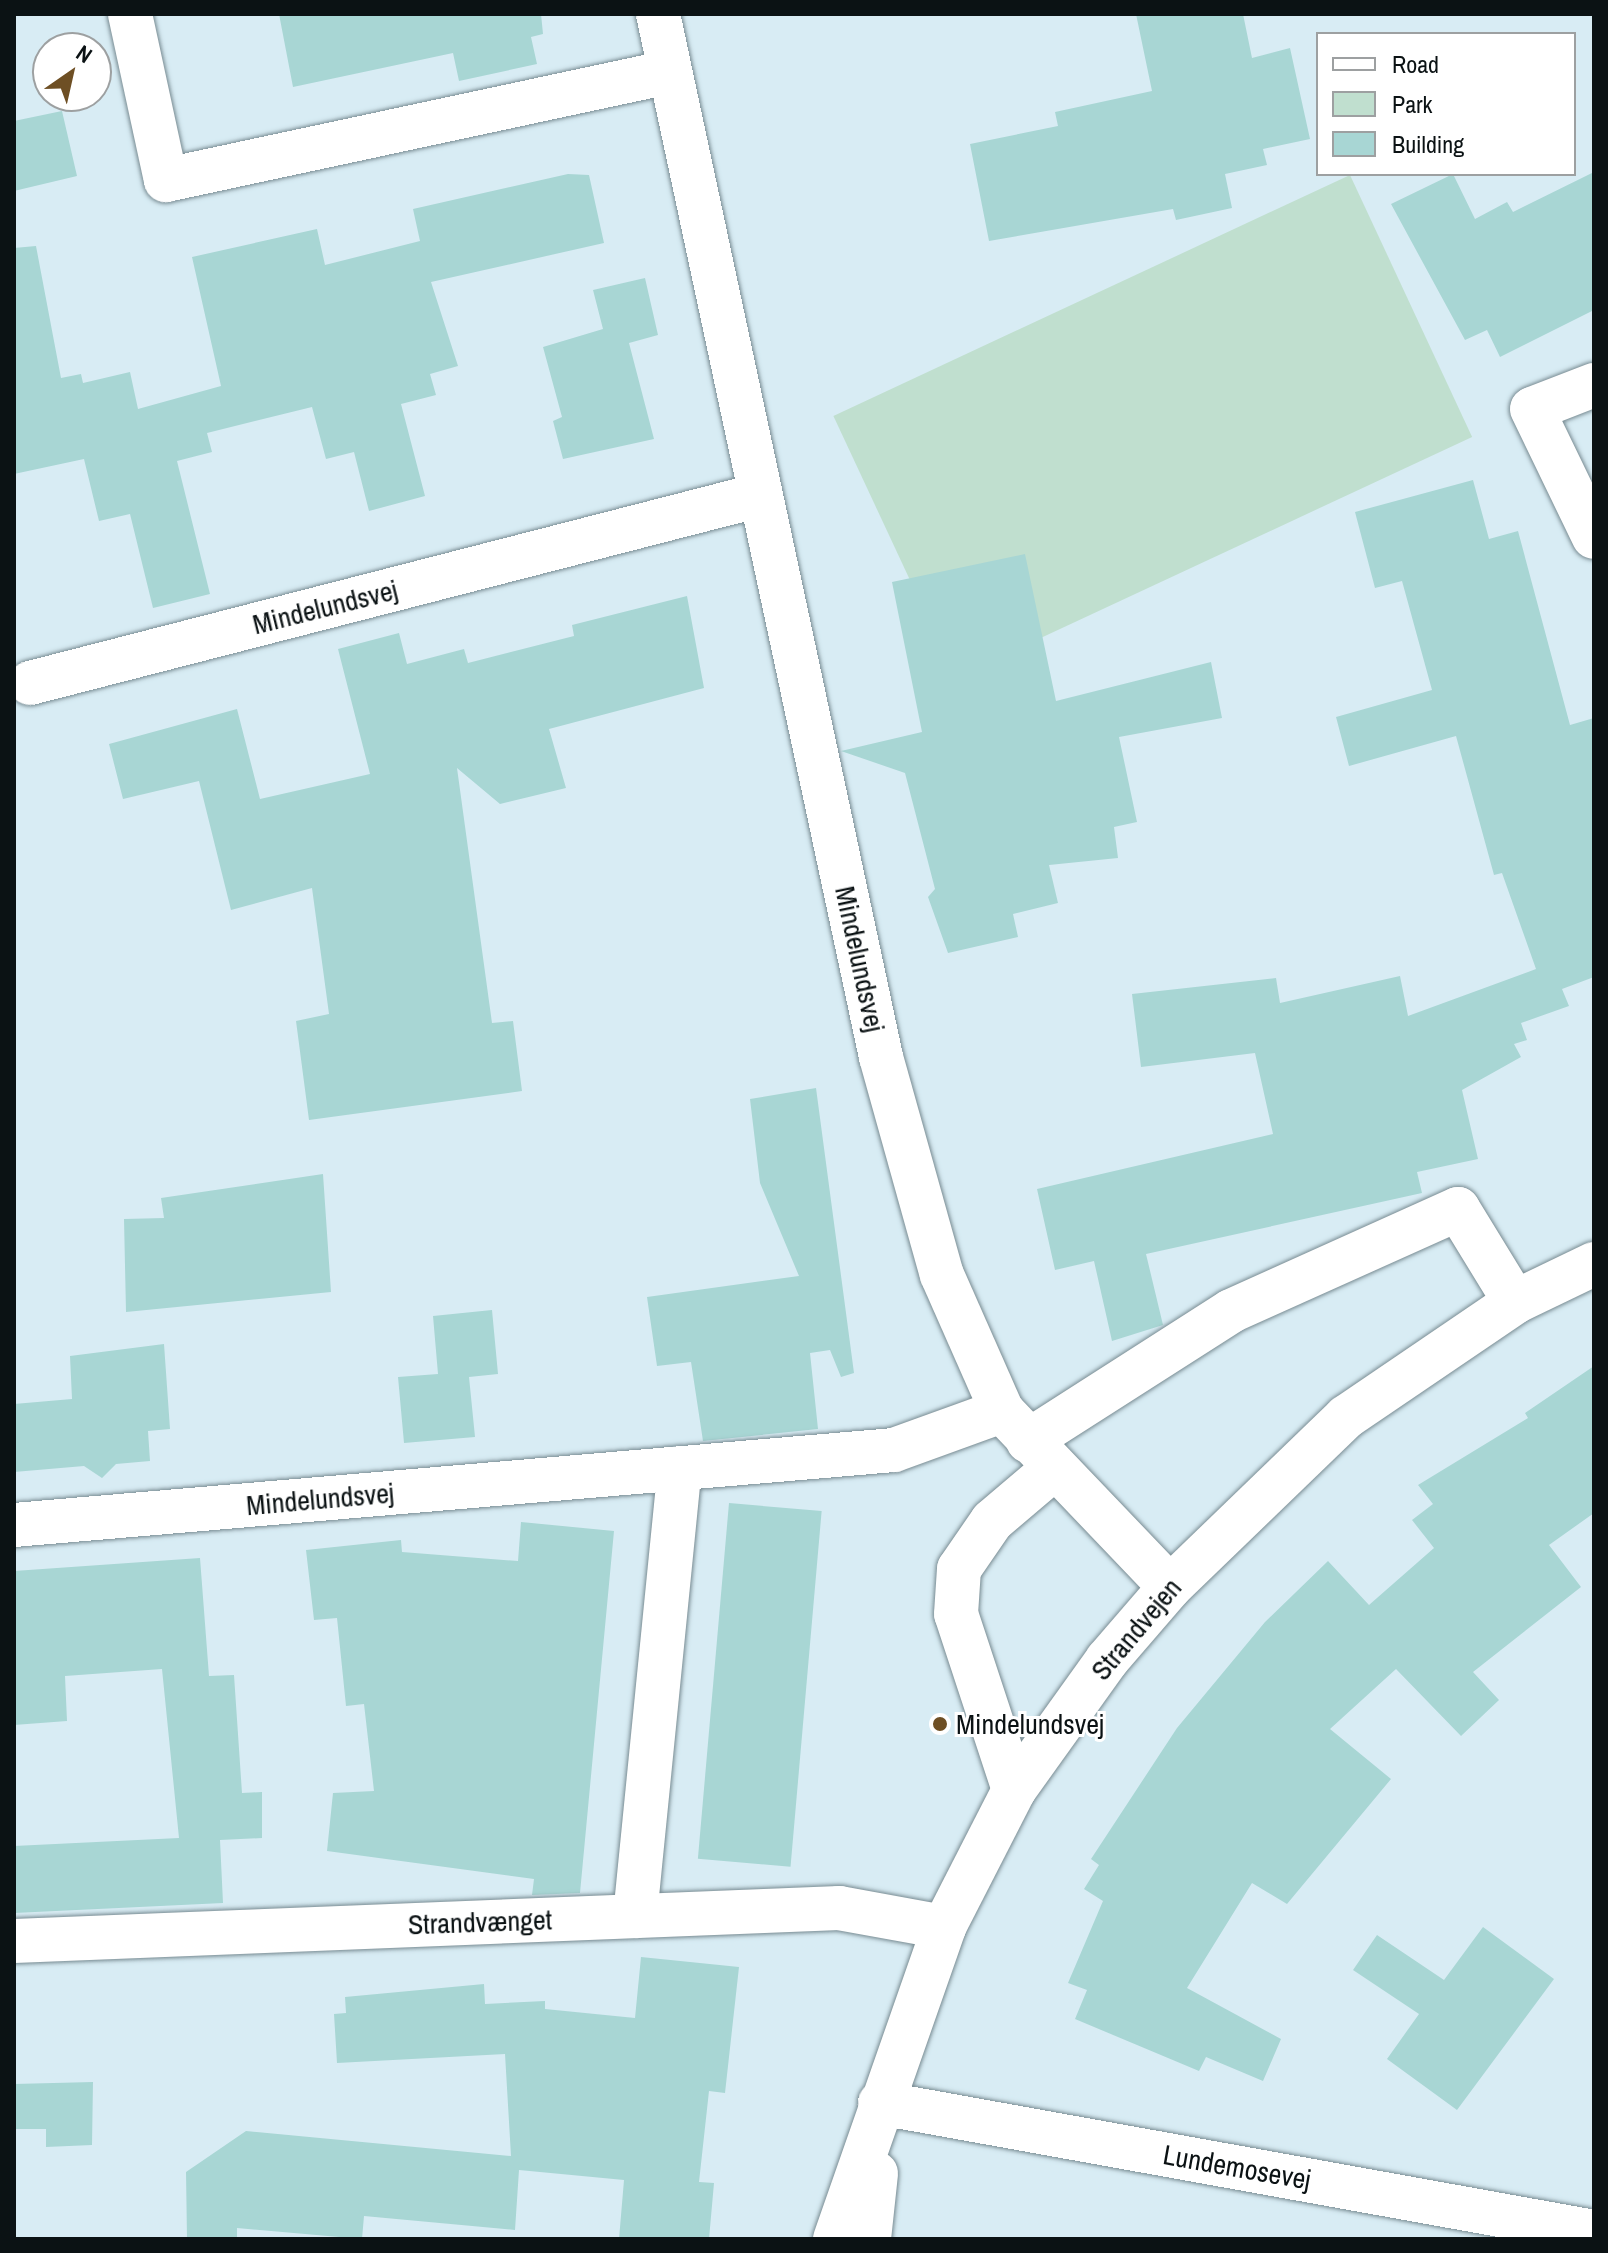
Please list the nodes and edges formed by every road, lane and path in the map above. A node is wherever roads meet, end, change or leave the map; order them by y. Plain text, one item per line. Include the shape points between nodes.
1 (130, 14) edge
2 (658, 14) edge
3 (669, 72) junction
4 (1594, 385) edge
5 (760, 495) junction
6 (1594, 537) edge
7 (30, 683) dead end
8 (1594, 1264) edge
9 (1515, 1302) junction
10 (1028, 1440) junction
11 (680, 1468) junction
12 (14, 1525) edge
13 (1170, 1587) junction
14 (1014, 1790) junction
15 (635, 1916) junction
16 (944, 1927) junction
17 (14, 1941) edge
18 (880, 2103) junction
19 (1594, 2232) edge
20 (835, 2239) edge
21 (869, 2239) edge

1 - 3 street via 166,180
2 - 3 street, Mindelundsvej
3 - 5 street, Mindelundsvej
4 - 6 street via 1532,409
5 - 7 street, Mindelundsvej
5 - 10 street, Mindelundsvej via 881,1057 942,1275
8 - 9 street, Strandvejen
9 - 10 street via 1458,1209 1231,1311
9 - 13 street, Strandvejen via 1346,1417
10 - 11 street, Mindelundsvej
10 - 13 street, Mindelundsvej
10 - 14 street via 992,1521 959,1569 956,1614
11 - 12 street, Mindelundsvej
11 - 15 street
13 - 14 street, Strandvejen
14 - 16 street, Strandvejen
15 - 16 street, Strandvænget via 839,1908
15 - 17 street, Strandvænget
16 - 18 street, Strandvejen
18 - 19 street, Lundemosevej
18 - 20 street, Strandvejen
18 - 21 street

